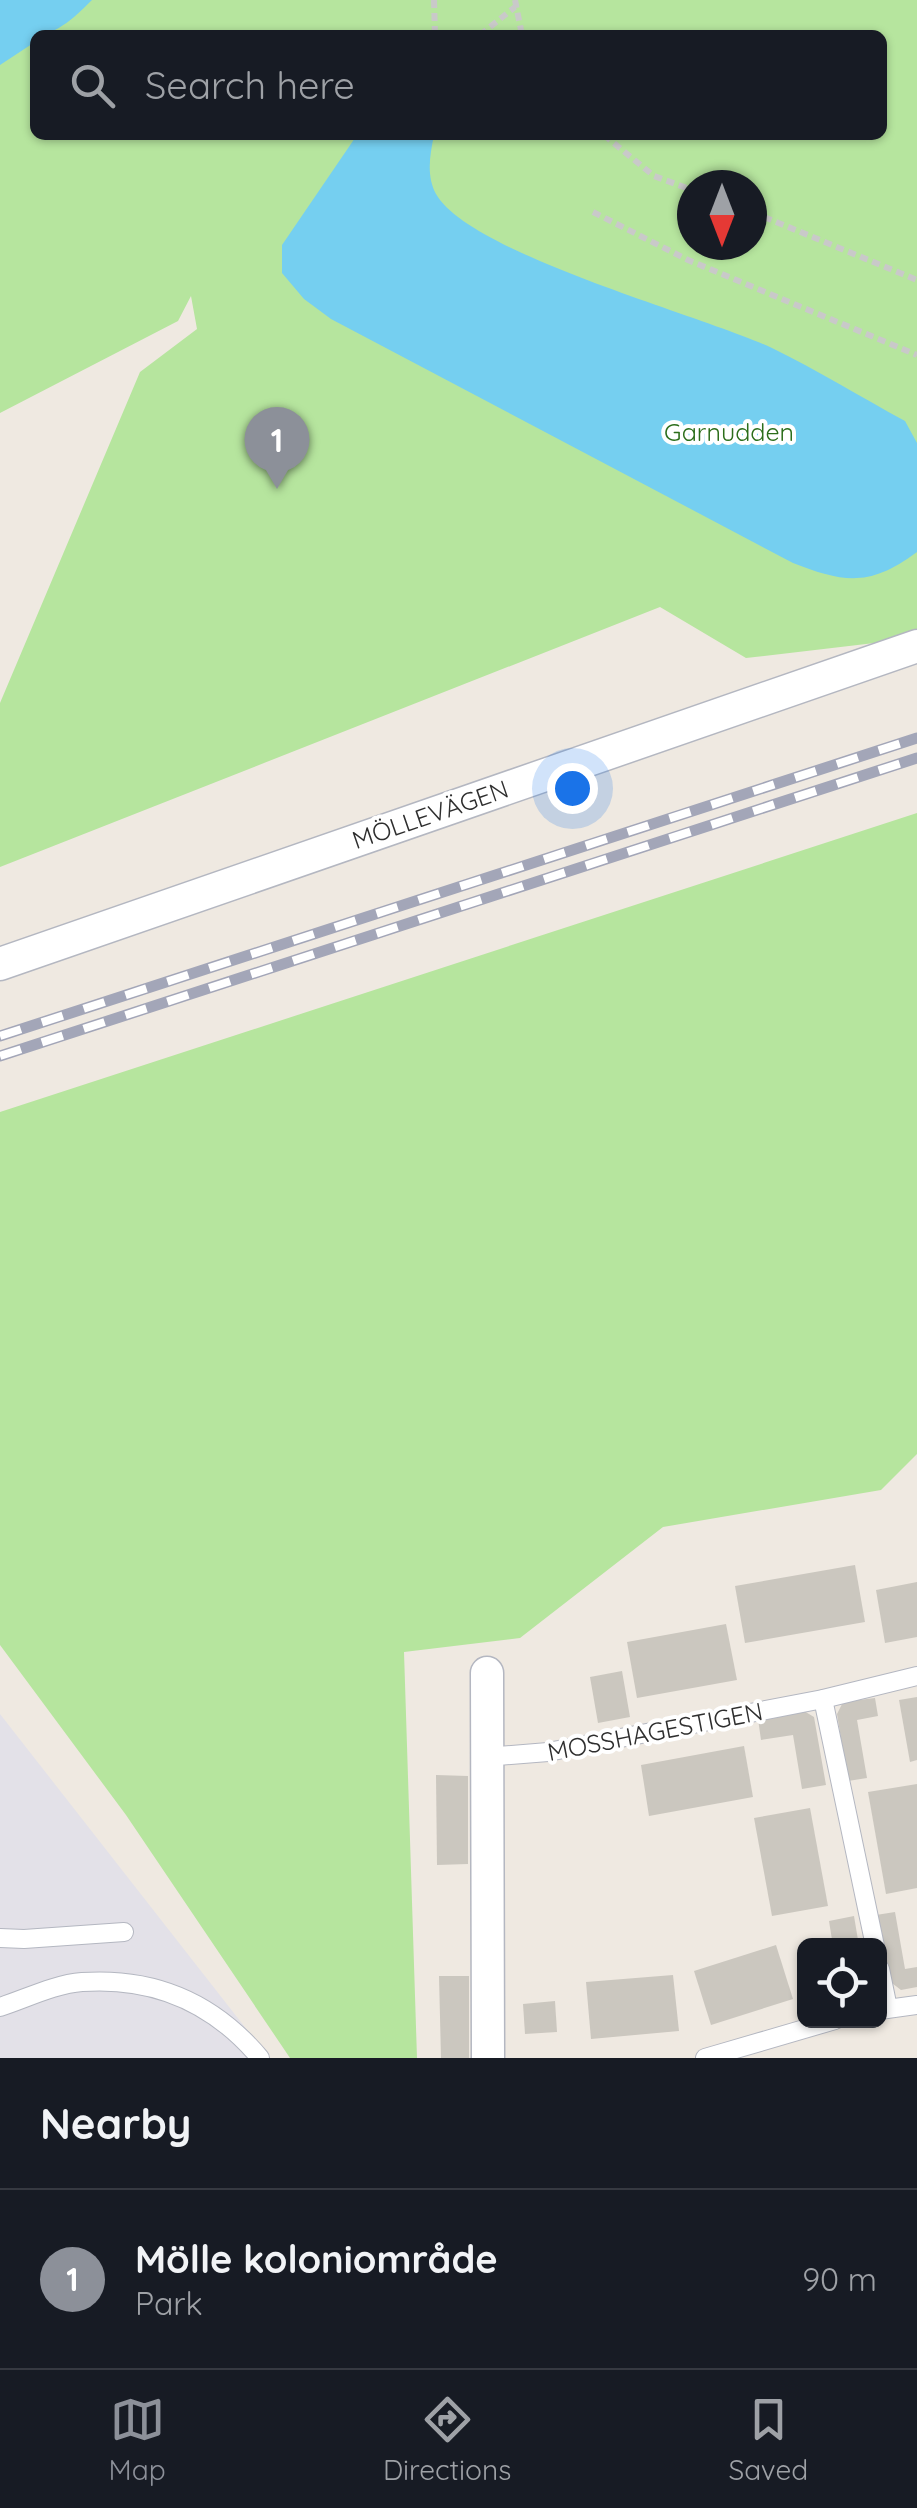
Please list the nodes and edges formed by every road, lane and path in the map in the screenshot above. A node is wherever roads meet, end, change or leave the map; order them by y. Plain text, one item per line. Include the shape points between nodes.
1 (434, 0) edge
2 (515, 4) edge
3 (436, 30) edge
4 (486, 30) edge
5 (521, 30) edge
6 (610, 140) edge
7 (677, 184) edge
8 (593, 212) dead end
9 (767, 218) edge
10 (917, 280) edge
11 (917, 354) edge
12 (917, 646) edge
13 (0, 964) edge
14 (488, 1673) dead end
15 (917, 1676) edge
16 (823, 1699) junction
17 (486, 1757) junction
18 (124, 1932) dead end
19 (0, 1938) edge
20 (873, 1938) edge
21 (917, 2005) edge
22 (0, 2007) edge
23 (887, 2009) edge
24 (808, 2028) edge
25 (260, 2058) edge
26 (488, 2058) edge
27 (706, 2058) edge

1 - 3 path
2 - 4 path
2 - 5 path
6 - 7 path via 654,176
8 - 11 path via 688,260
9 - 10 path
12 - 13 street, MÖLLEVÄGEN
14 - 17 street
15 - 16 lane, MOSSHAGESTIGEN
16 - 17 lane, MOSSHAGESTIGEN via 548,1752
16 - 20 lane
17 - 26 street
18 - 19 lane
21 - 23 lane
22 - 25 lane via 78,1982 141,1984 196,2003 236,2030
24 - 27 lane

